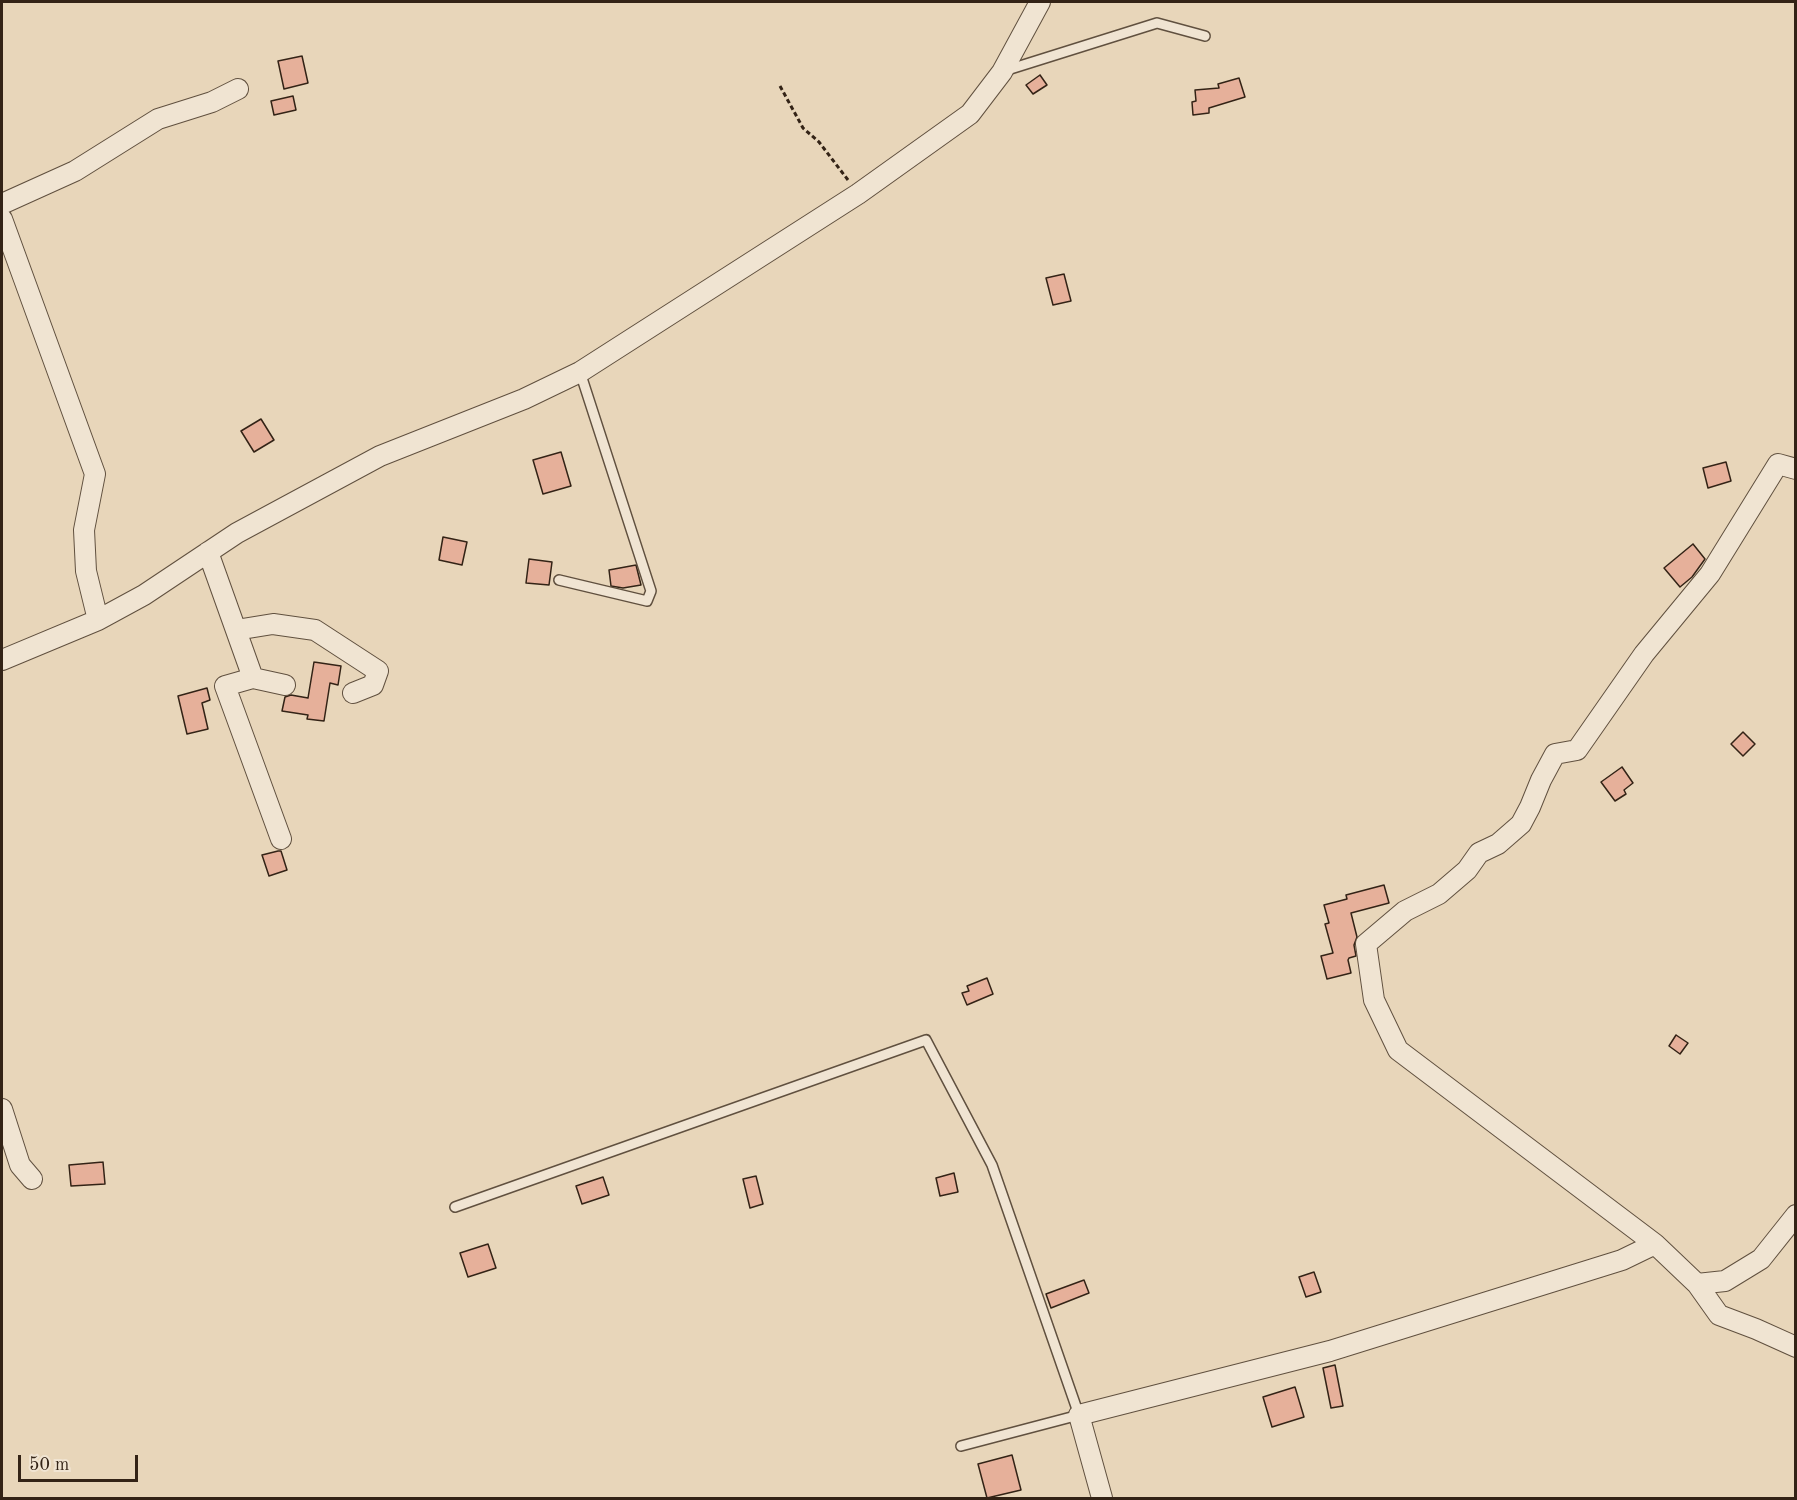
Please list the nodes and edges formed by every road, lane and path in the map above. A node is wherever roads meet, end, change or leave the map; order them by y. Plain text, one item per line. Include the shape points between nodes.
1 (1040, 2) edge
2 (1205, 36) dead end
3 (1002, 72) junction
4 (780, 86) dead end
5 (238, 89) dead end
6 (858, 194) junction
7 (2, 204) edge
8 (2, 219) edge
9 (580, 372) junction
10 (1796, 469) edge
11 (208, 552) junction
12 (559, 580) dead end
13 (98, 620) junction
14 (236, 630) junction
15 (2, 660) edge
16 (253, 678) junction
17 (285, 684) dead end
18 (353, 693) dead end
19 (281, 839) dead end
20 (2, 1109) edge
21 (32, 1179) dead end
22 (455, 1207) dead end
23 (1796, 1215) edge
24 (1655, 1244) junction
25 (1697, 1284) junction
26 (1796, 1347) edge
27 (1079, 1416) junction
28 (961, 1446) dead end
29 (1102, 1498) edge

1 - 3 street
2 - 3 lane via 1156,23
3 - 6 street via 970,114
4 - 6 path via 804,128
5 - 7 street via 212,102 158,119 75,171
6 - 9 street
8 - 13 street via 95,474 84,530 86,571
9 - 11 street via 524,399 380,456
9 - 12 lane via 651,591 647,601
10 - 24 street via 1778,464 1710,574 1644,654 1577,750 1555,754 1521,824 1479,854 1439,894 1404,911 1366,944 1374,1000 1398,1050
11 - 13 street
11 - 14 street
13 - 15 street
14 - 16 street
14 - 18 street via 273,624 315,630 378,671 373,685
16 - 17 street
16 - 19 street via 225,686
20 - 21 street via 20,1165
22 - 27 lane via 926,1040 992,1165
23 - 25 street via 1761,1259 1725,1281
24 - 25 street
24 - 27 street via 1622,1260 1330,1351
25 - 26 street via 1719,1315
27 - 28 lane
27 - 29 street

